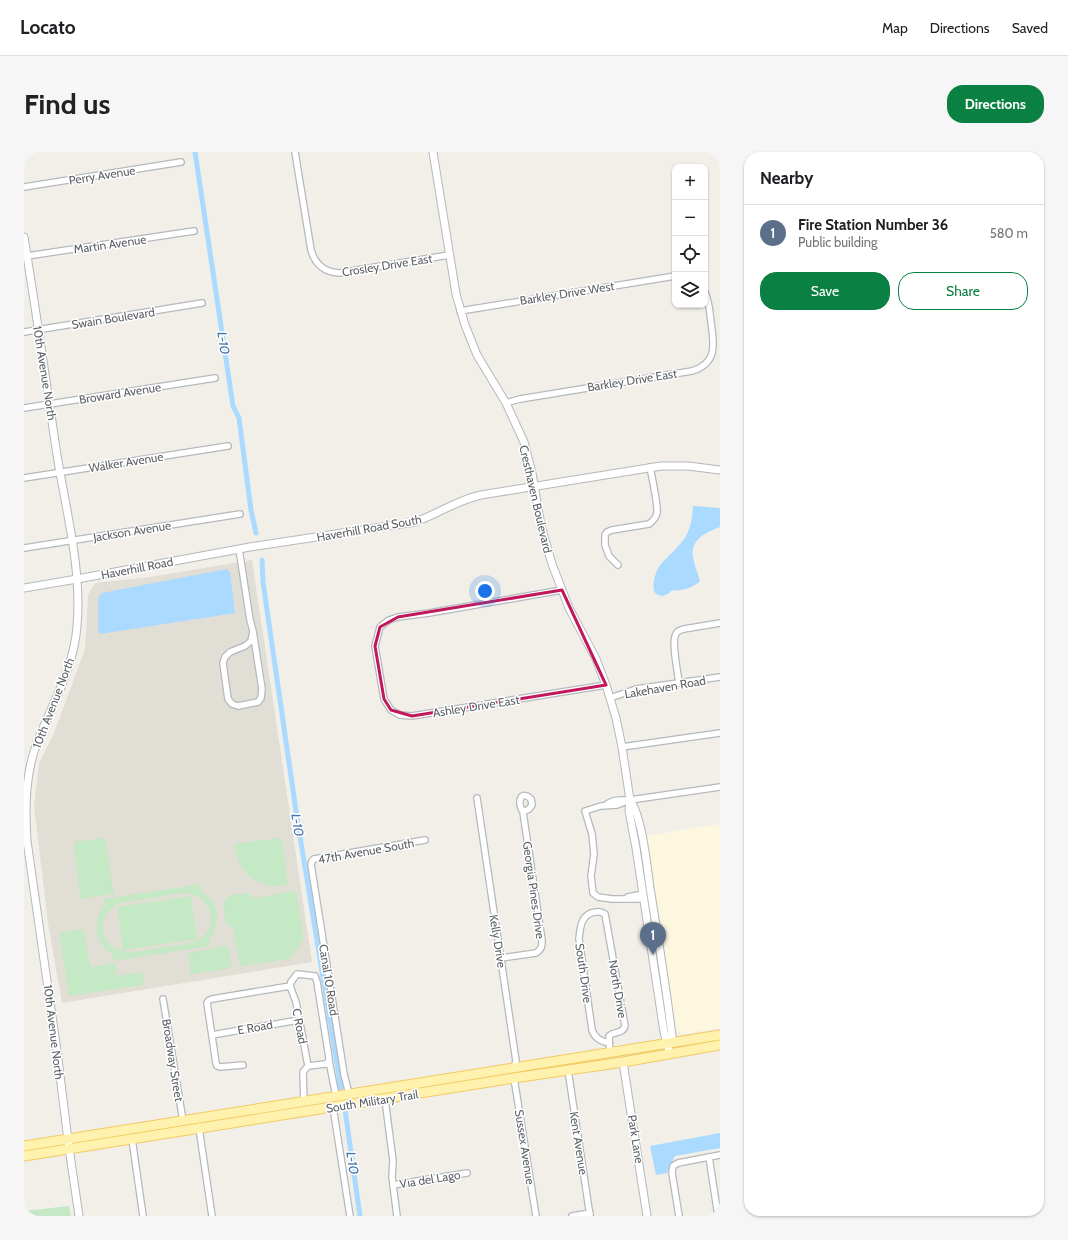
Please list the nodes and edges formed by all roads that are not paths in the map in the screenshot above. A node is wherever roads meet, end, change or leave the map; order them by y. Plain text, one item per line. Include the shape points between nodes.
1 (295, 152) edge
2 (433, 152) edge
3 (181, 162) dead end
4 (24, 187) edge
5 (194, 231) dead end
6 (24, 238) edge
7 (449, 255) junction
8 (27, 256) junction
9 (672, 276) edge
10 (202, 303) dead end
11 (708, 306) edge
12 (460, 310) junction
13 (38, 330) junction
14 (24, 332) edge
15 (215, 378) dead end
16 (506, 402) junction
17 (49, 404) junction
18 (24, 408) edge
19 (228, 446) dead end
20 (650, 467) junction
21 (720, 470) edge
22 (60, 472) junction
23 (24, 478) edge
24 (535, 486) junction
25 (240, 514) dead end
26 (72, 540) junction
27 (250, 546) joint
28 (24, 548) edge
29 (239, 549) junction
30 (618, 564) dead end
31 (77, 579) junction
32 (24, 588) edge
33 (562, 590) junction
34 (720, 623) edge
35 (253, 631) junction
36 (720, 677) edge
37 (679, 683) junction
38 (606, 685) junction
39 (610, 698) junction
40 (720, 733) edge
41 (622, 747) junction
42 (720, 787) edge
43 (477, 798) dead end
44 (630, 800) junction
45 (523, 812) dead end
46 (425, 840) dead end
47 (311, 864) joint
48 (643, 896) junction
49 (605, 914) joint
50 (501, 958) junction
51 (290, 986) junction
52 (163, 999) dead end
53 (299, 1020) junction
54 (212, 1035) junction
55 (720, 1035) edge
56 (609, 1043) junction
57 (668, 1044) junction
58 (720, 1045) edge
59 (610, 1053) junction
60 (670, 1054) junction
61 (329, 1061) junction
62 (623, 1062) junction
63 (243, 1064) dead end
64 (538, 1064) junction
65 (308, 1066) junction
66 (568, 1070) junction
67 (511, 1075) junction
68 (531, 1075) junction
69 (395, 1086) junction
70 (372, 1090) junction
71 (349, 1094) junction
72 (336, 1096) junction
73 (385, 1099) junction
74 (304, 1101) junction
75 (333, 1107) junction
76 (313, 1110) junction
77 (208, 1116) junction
78 (183, 1120) junction
79 (199, 1128) junction
80 (132, 1139) junction
81 (68, 1143) junction
82 (24, 1146) edge
83 (720, 1155) edge
84 (24, 1156) edge
85 (709, 1157) junction
86 (467, 1173) dead end
87 (393, 1185) junction
88 (590, 1215) edge
89 (79, 1216) edge
90 (143, 1216) edge
91 (212, 1216) edge
92 (350, 1216) edge
93 (397, 1216) edge
94 (536, 1216) edge
95 (572, 1216) edge
96 (648, 1216) edge
97 (679, 1216) edge
98 (718, 1216) edge

1 - 7 street, Crosley Drive East via 310,250 316,262 326,270 339,272
2 - 7 street, Cresthaven Boulevard
3 - 4 street, Perry Avenue
5 - 8 street, Martin Avenue
6 - 8 street, 10th Avenue North
7 - 12 street, Cresthaven Boulevard
8 - 13 street, 10th Avenue North
9 - 12 street, Barkley Drive West
10 - 13 street, Swain Boulevard
11 - 16 street, Barkley Drive East via 714,340 713,350 706,363 698,369
12 - 16 street, Cresthaven Boulevard via 477,355
13 - 14 street, Swain Boulevard
13 - 17 street, 10th Avenue North
15 - 17 street, Broward Avenue
16 - 24 street, Cresthaven Boulevard via 524,442
17 - 18 street, Broward Avenue
17 - 22 street, 10th Avenue North
19 - 22 street, Walker Avenue
20 - 21 street, Haverhill Road South via 674,465
20 - 24 street, Haverhill Road South
20 - 30 street via 657,512 653,521 649,524 612,530 604,535 609,556
22 - 23 street, Walker Avenue
22 - 26 street, 10th Avenue North
24 - 27 street, Haverhill Road South via 473,496 415,522
24 - 33 street, Cresthaven Boulevard via 546,545
25 - 26 street, Jackson Avenue
26 - 28 street, Jackson Avenue
26 - 31 street, 10th Avenue North
27 - 29 street, Haverhill Road
29 - 31 street, Haverhill Road
29 - 35 street
31 - 32 street, Haverhill Road
31 - 81 street, 10th Avenue North via 78,612 72,656 36,744 28,778 25,814
33 - 38 street, Cresthaven Boulevard
33 - 38 street, Ashley Drive East via 389,620 380,627 375,646 384,699 391,710 400,715 412,716
34 - 37 street via 677,632 674,642
35 - 35 street via 250,641 230,652 223,663 228,698 232,704 238,706 258,702 261,698 262,689
36 - 37 street, Lakehaven Road
37 - 39 street, Lakehaven Road via 636,690
38 - 39 street, Cresthaven Boulevard
39 - 41 street, Cresthaven Boulevard
40 - 41 street
41 - 44 street, Cresthaven Boulevard
42 - 44 street
43 - 50 street, Kelly Drive
44 - 48 street, Cresthaven Boulevard via 629,811
44 - 48 street via 620,799 585,811 592,834 594,854 591,876 593,893 598,897 625,899 629,896
44 - 57 street, Cresthaven Boulevard via 634,805 642,840 662,961 672,1036
45 - 50 street, Georgia Pines Drive via 542,946 536,953
46 - 47 street, 47th Avenue South via 314,859
47 - 71 street, Canal 10 Road
48 - 57 street, Cresthaven Boulevard
49 - 56 street, North Drive via 625,1026 622,1032 609,1036
49 - 56 street, South Drive via 592,912 586,915 579,930 579,939 592,1030 600,1040
50 - 67 street, Kelly Drive via 516,1061
51 - 53 street, C Road
51 - 54 street via 209,1000 207,1003
51 - 61 street via 297,974 315,976
52 - 78 street, Broadway Street
53 - 54 street, E Road
53 - 65 street, C Road
54 - 63 street via 217,1066
55 - 57 main road, South Military Trail
56 - 59 street
57 - 59 main road, South Military Trail
57 - 60 street, Cresthaven Boulevard
58 - 60 main road, South Military Trail
59 - 64 main road, South Military Trail
60 - 62 main road, South Military Trail
61 - 65 street via 326,1064
61 - 72 street
62 - 66 main road, South Military Trail
62 - 96 street, Park Lane
64 - 67 main road, South Military Trail
64 - 68 main road
65 - 74 street via 303,1072
66 - 68 main road, South Military Trail
66 - 88 street, Kent Avenue
67 - 68 main road, South Military Trail
67 - 69 main road, South Military Trail
67 - 73 main road, South Military Trail
67 - 94 street, Sussex Avenue
69 - 70 main road, South Military Trail
69 - 73 street
70 - 71 main road, South Military Trail
70 - 76 main road via 364,1096 320,1104
71 - 72 main road, South Military Trail
72 - 74 main road, South Military Trail
73 - 75 main road, South Military Trail
73 - 87 street via 393,1161
74 - 77 main road, South Military Trail
75 - 76 main road, South Military Trail
75 - 92 street
76 - 79 main road, South Military Trail
77 - 78 main road, South Military Trail
77 - 79 street
78 - 81 main road, South Military Trail
79 - 80 main road, South Military Trail
79 - 91 street
80 - 81 main road, South Military Trail
80 - 90 street
81 - 82 main road, South Military Trail
81 - 84 main road, South Military Trail
81 - 89 street, 10th Avenue North
83 - 85 street
85 - 97 street via 678,1162 673,1166
85 - 98 street
86 - 87 street, Via del Lago
87 - 93 street
88 - 95 street

